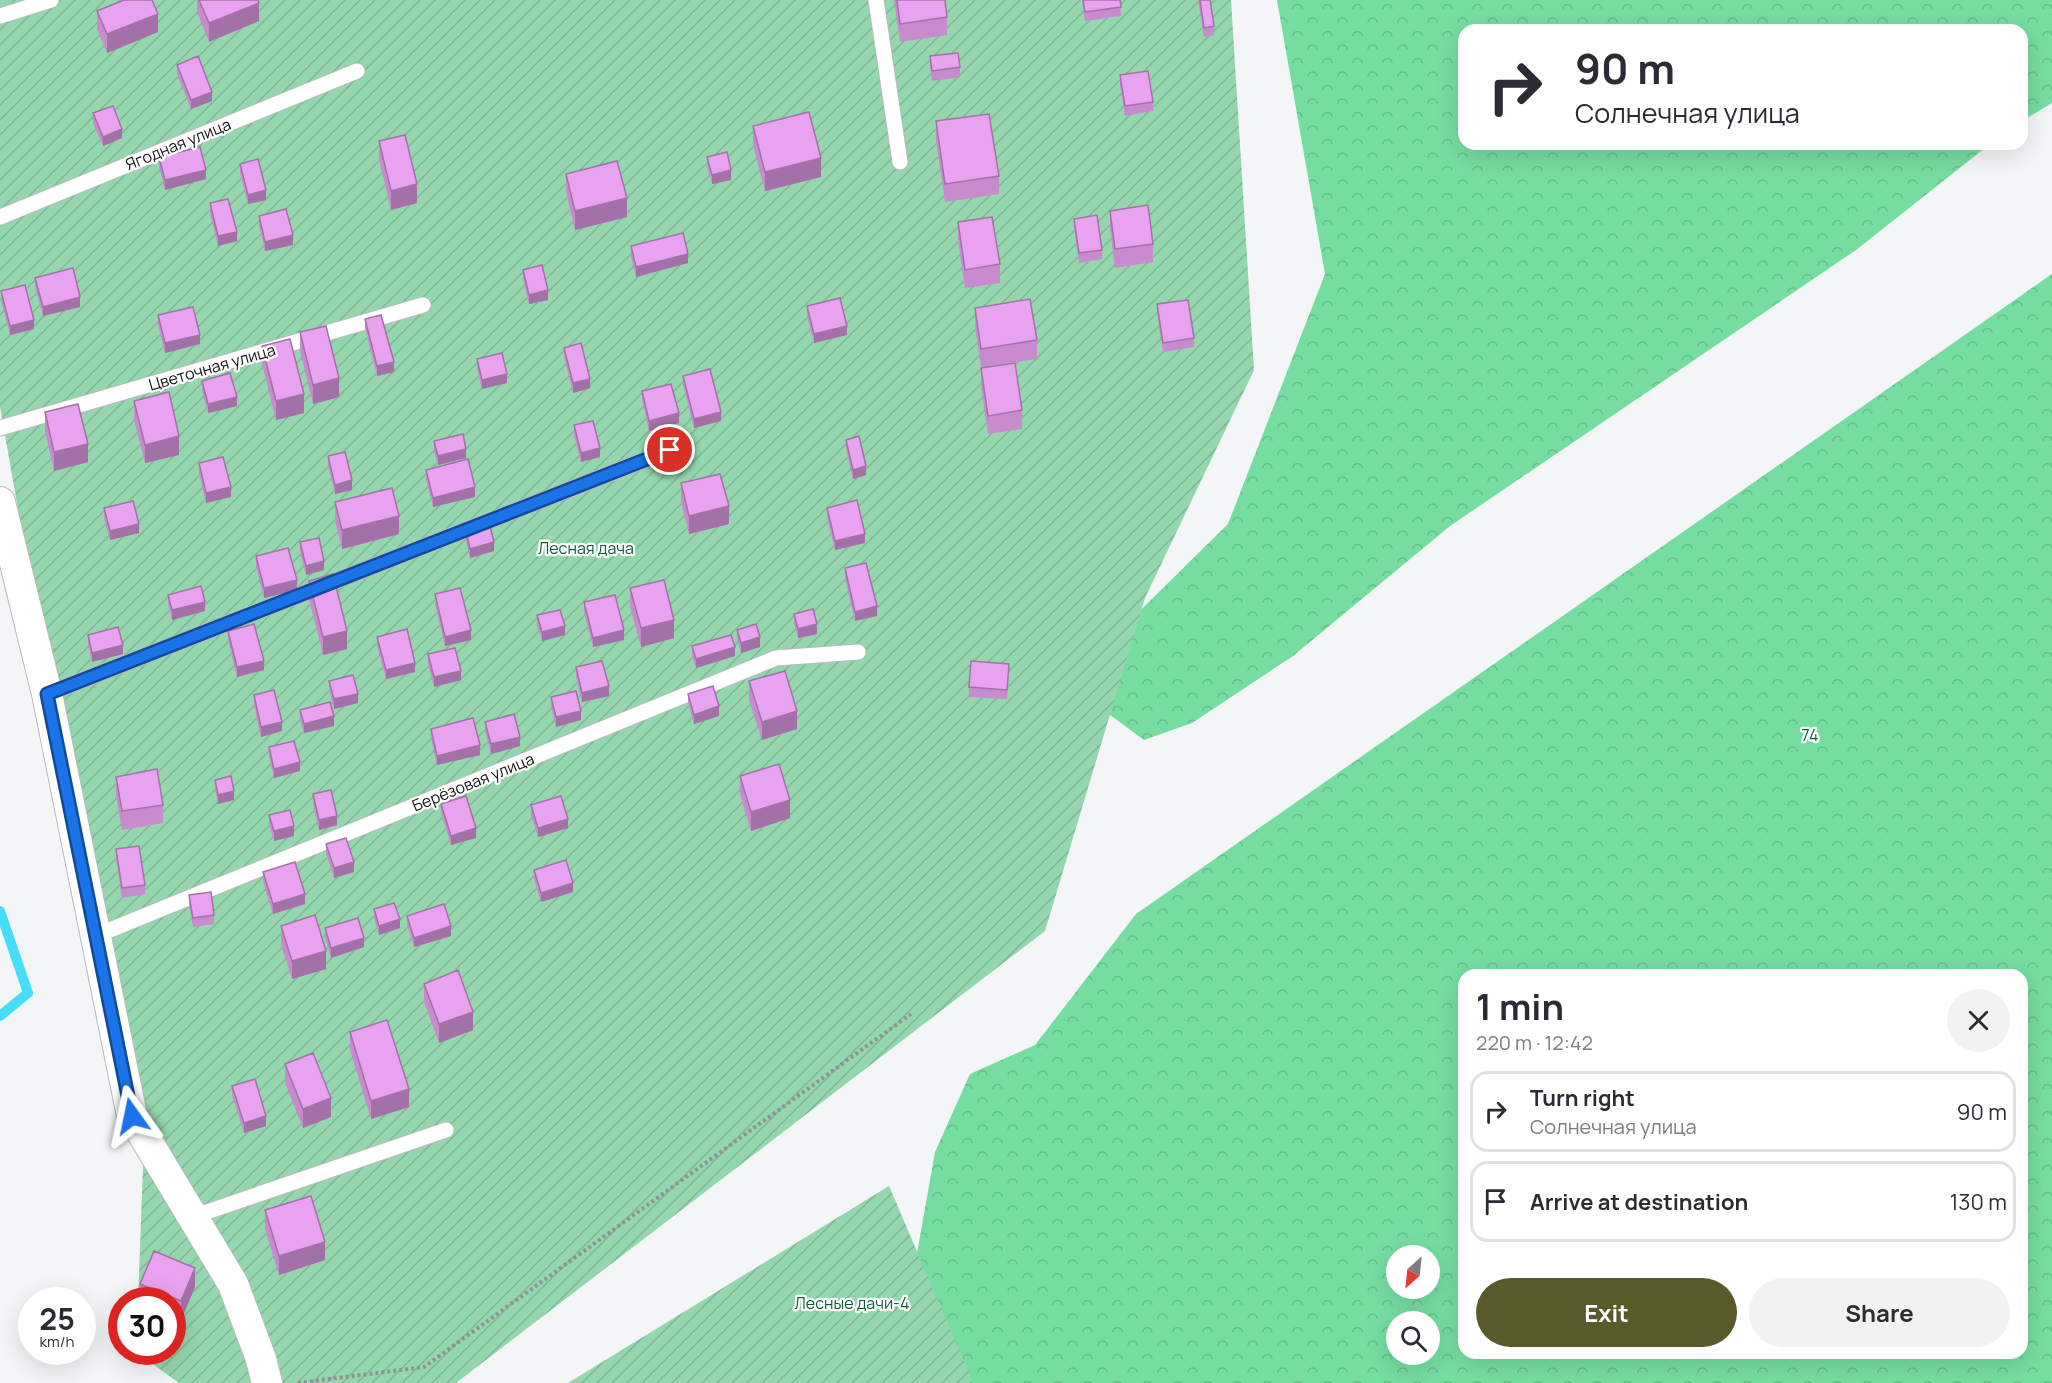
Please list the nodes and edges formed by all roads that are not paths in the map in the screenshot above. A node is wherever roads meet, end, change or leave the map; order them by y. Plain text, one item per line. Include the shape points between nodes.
1 (51, 0) edge
2 (876, 0) edge
3 (0, 16) edge
4 (357, 71) dead end
5 (900, 162) dead end
6 (0, 217) edge
7 (423, 305) dead end
8 (0, 428) edge
9 (670, 450) dead end
10 (0, 502) edge
11 (858, 652) dead end
12 (47, 694) junction
13 (95, 936) junction
14 (446, 1130) dead end
15 (195, 1216) junction
16 (267, 1383) edge

1 - 3 lane
2 - 5 lane
4 - 6 lane, Ягодная улица
7 - 8 lane, Цветочная улица
9 - 12 lane
10 - 12 street
11 - 13 lane, Берёзовая улица via 776,658
12 - 13 street
13 - 15 street via 132,1116
14 - 15 lane
15 - 16 street via 233,1284

